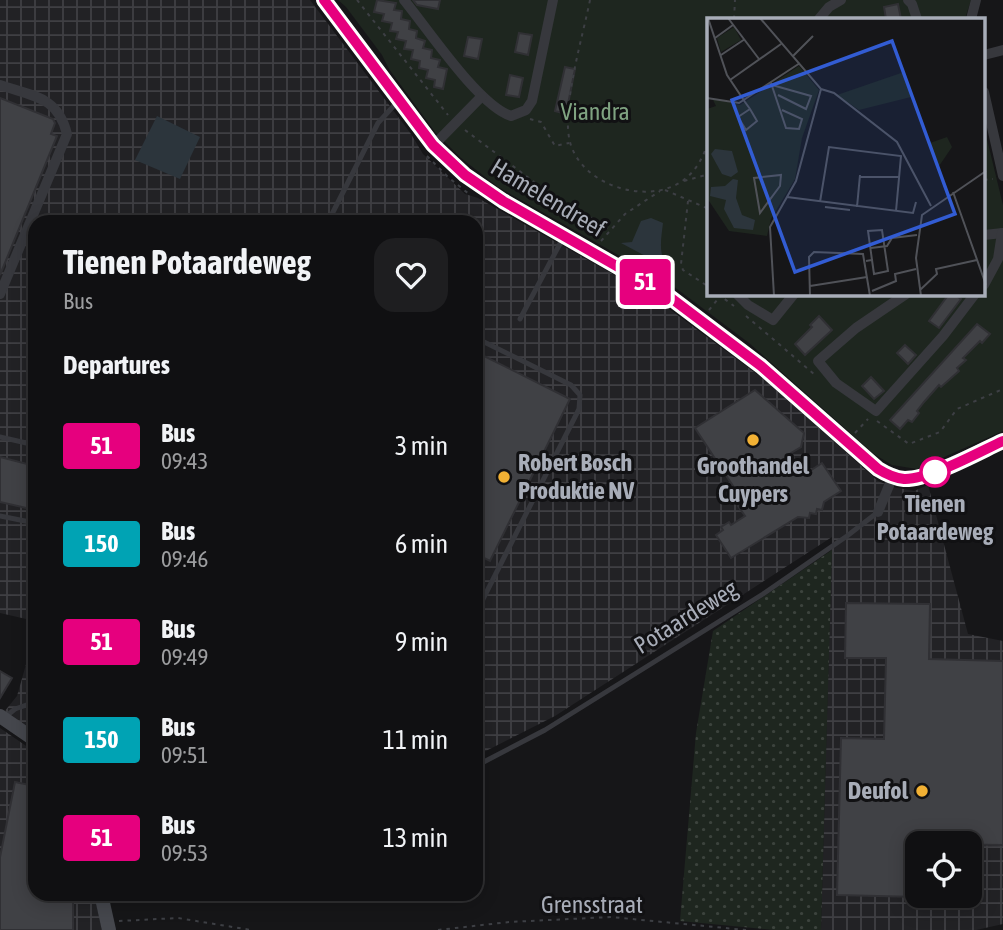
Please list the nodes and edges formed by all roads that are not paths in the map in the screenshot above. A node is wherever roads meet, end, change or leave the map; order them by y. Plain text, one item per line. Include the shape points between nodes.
1 (324, 0) edge
2 (404, 0) edge
3 (553, 0) edge
4 (841, 0) edge
5 (908, 0) edge
6 (976, 0) edge
7 (820, 18) edge
8 (917, 18) edge
9 (971, 18) edge
10 (1003, 50) edge
11 (986, 54) edge
12 (0, 85) edge
13 (482, 96) junction
14 (399, 100) junction
15 (986, 101) edge
16 (433, 145) junction
17 (1003, 176) edge
18 (33, 215) edge
19 (332, 215) edge
20 (28, 227) edge
21 (1002, 233) edge
22 (564, 236) junction
23 (986, 281) edge
24 (0, 294) edge
25 (739, 296) edge
26 (792, 296) edge
27 (903, 296) edge
28 (973, 296) edge
29 (520, 319) dead end
30 (483, 341) edge
31 (0, 437) edge
32 (1003, 441) edge
33 (28, 443) edge
34 (893, 477) junction
35 (878, 512) joint
36 (0, 516) edge
37 (28, 522) edge
38 (483, 598) edge
39 (28, 704) edge
40 (2, 717) edge
41 (28, 735) edge
42 (483, 762) edge
43 (103, 901) edge
44 (108, 926) edge

1 - 14 street, Hamelendreef
2 - 13 street
3 - 13 street via 526,110 504,114
4 - 7 street
5 - 8 street
6 - 9 street
10 - 11 street
12 - 18 street via 58,110 67,134
13 - 16 street
14 - 16 street, Hamelendreef
14 - 19 lane via 378,123
15 - 17 street
16 - 22 street, Hamelendreef via 486,190
20 - 24 street
21 - 23 street via 998,258
22 - 29 lane
22 - 34 street, Hamelendreef via 679,303
25 - 26 street via 773,320
27 - 28 street via 818,361 836,383 876,411
30 - 38 lane via 571,385 580,395 579,410
31 - 33 lane
32 - 34 street via 923,477
34 - 35 street, Potaardeweg
35 - 42 lane, Potaardeweg via 763,594 545,730
36 - 37 lane
39 - 40 lane
40 - 41 street
43 - 44 street

